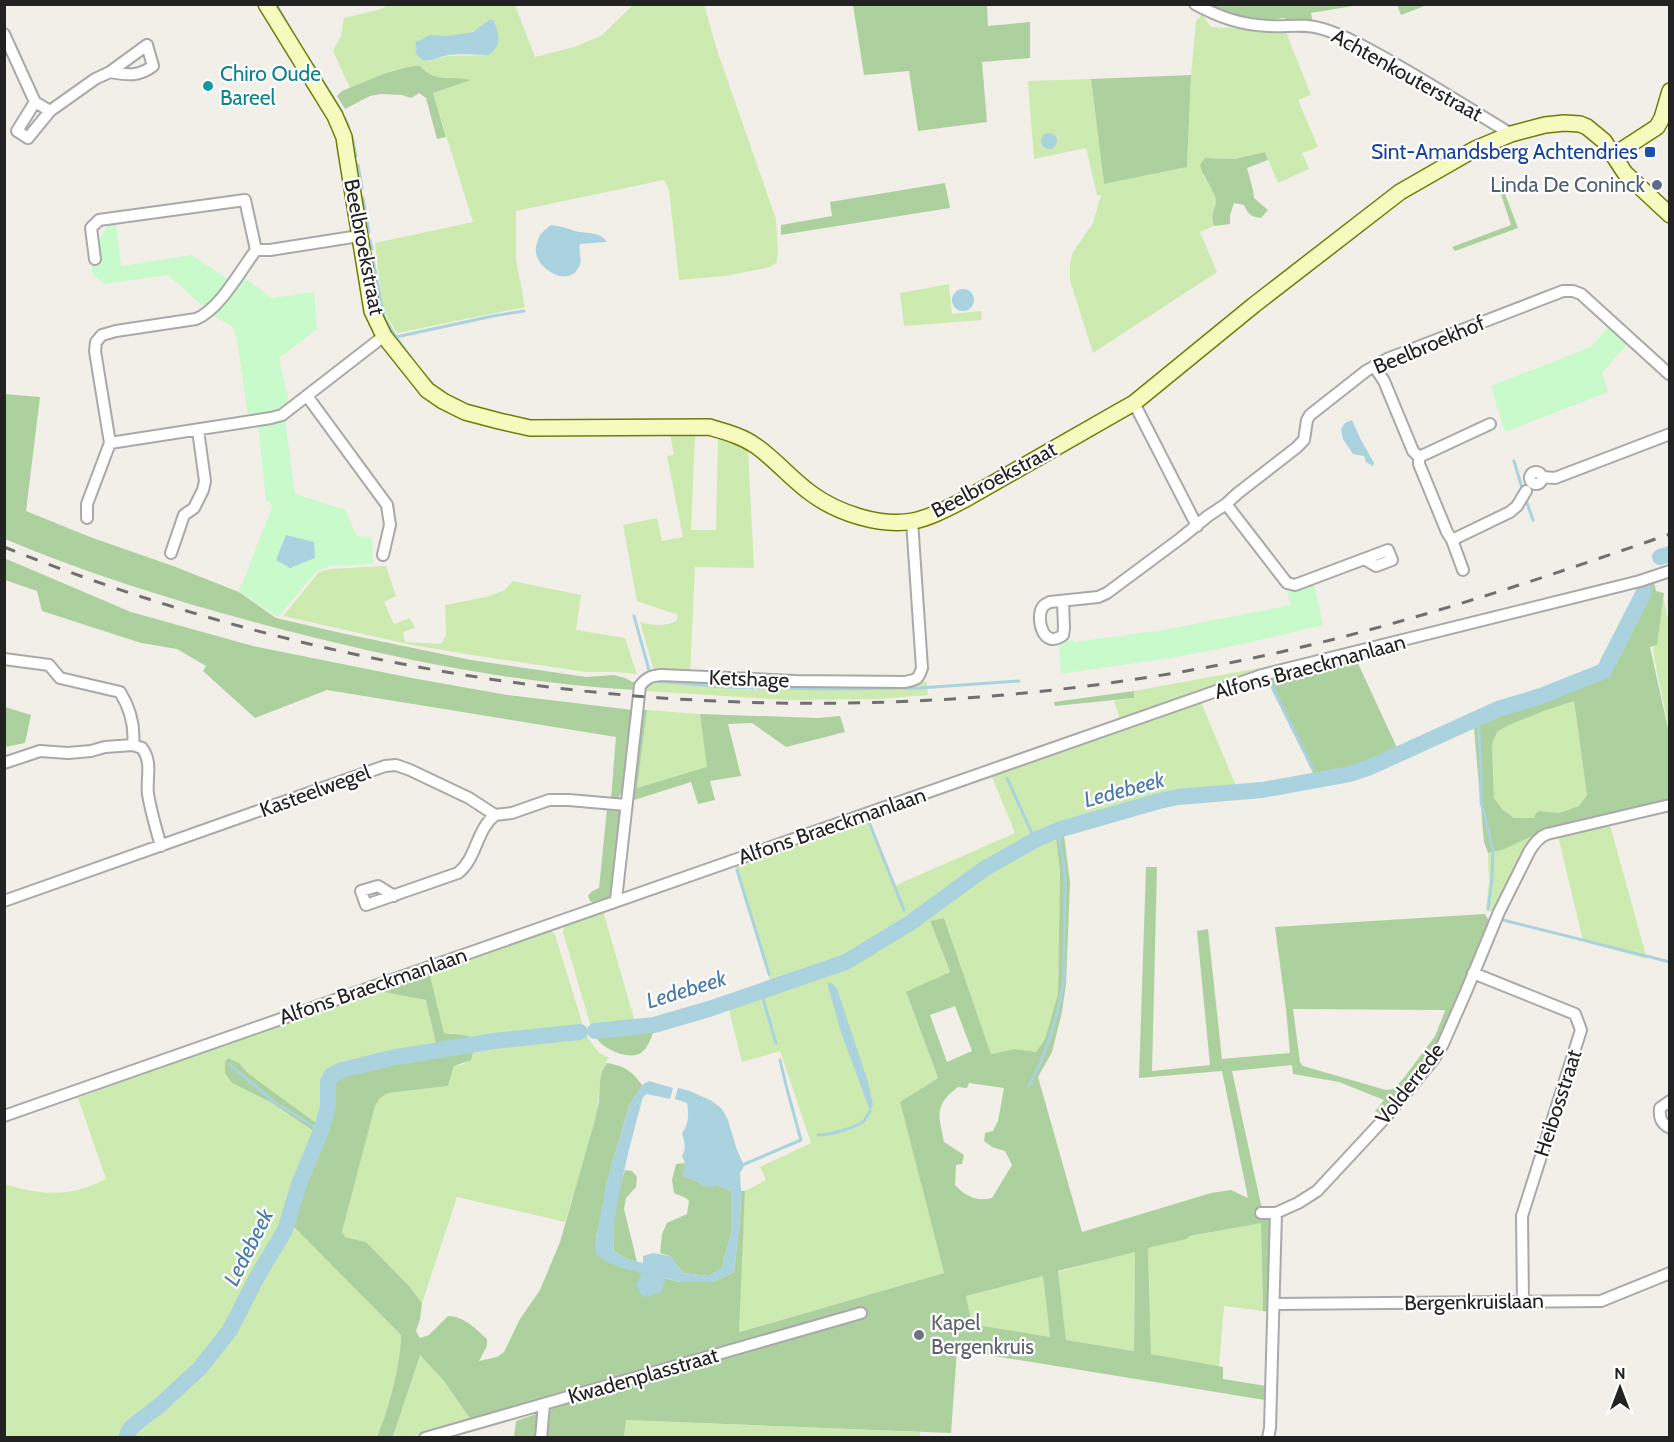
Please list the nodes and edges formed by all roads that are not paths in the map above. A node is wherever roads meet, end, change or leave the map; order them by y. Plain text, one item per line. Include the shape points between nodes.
1 (266, 4) edge
2 (1195, 4) edge
3 (4, 34) edge
4 (110, 72) dead end
5 (1670, 91) edge
6 (35, 102) junction
7 (50, 111) junction
8 (1511, 134) junction
9 (1614, 155) junction
10 (1670, 215) edge
11 (359, 236) junction
12 (256, 250) junction
13 (95, 259) dead end
14 (384, 336) junction
15 (1374, 366) junction
16 (1669, 374) edge
17 (307, 396) junction
18 (1134, 403) junction
19 (1490, 424) dead end
20 (198, 430) junction
21 (1670, 434) edge
22 (110, 443) junction
23 (1419, 457) junction
24 (1542, 477) dead end
25 (1524, 494) dead end
26 (1226, 504) junction
27 (87, 518) dead end
28 (912, 521) junction
29 (1197, 526) junction
30 (1452, 540) junction
31 (171, 553) dead end
32 (383, 555) dead end
33 (1364, 559) dead end
34 (1463, 570) dead end
35 (1670, 571) edge
36 (1062, 601) dead end
37 (4, 659) edge
38 (133, 744) junction
39 (4, 762) edge
40 (626, 805) junction
41 (1670, 805) edge
42 (495, 815) junction
43 (161, 846) junction
44 (394, 896) dead end
45 (616, 900) junction
46 (4, 901) edge
47 (1473, 973) junction
48 (1670, 1101) edge
49 (4, 1116) edge
50 (1670, 1128) edge
51 (1276, 1212) junction
52 (1261, 1213) dead end
53 (1670, 1273) edge
54 (1523, 1302) junction
55 (1274, 1304) junction
56 (861, 1313) dead end
57 (544, 1404) junction
58 (1270, 1434) edge
59 (425, 1437) edge
60 (541, 1437) edge

1 - 11 street, Beelbroekstraat via 340,127
2 - 8 street, Achtenkouterstraat via 1219,17 1248,24 1323,29 1363,45
3 - 6 street
4 - 7 street
5 - 9 street via 1657,127
6 - 7 street
6 - 7 street via 17,131 28,138
8 - 9 street, Beelbroekstraat via 1545,125 1580,124 1598,135
8 - 18 street, Beelbroekstraat via 1475,149 1400,192
9 - 10 street, Beelbroekstraat via 1630,178
11 - 12 street
11 - 14 street, Beelbroekstraat via 372,311
12 - 13 street via 245,200 99,220 91,228
12 - 22 street via 203,316 116,331 102,335 96,342
14 - 17 street
14 - 28 street, Beelbroekstraat via 427,390 465,412 530,428 709,427 735,434 756,446 811,494 834,508 865,518
15 - 16 street, Beelbroekhof via 1563,291 1573,291
15 - 23 street
15 - 26 street, Beelbroekhof via 1311,415 1304,440
17 - 20 street via 282,415
17 - 32 street via 387,505 390,525
18 - 28 street, Beelbroekstraat via 964,500
18 - 29 street
19 - 23 street
20 - 22 street
20 - 31 street via 205,481 194,508 184,515
21 - 24 street via 1556,478
22 - 27 street via 87,504
23 - 30 street
25 - 30 street via 1510,512
26 - 29 street, Beelbroekhof
26 - 33 street via 1287,583 1295,585
28 - 40 street, Ketshage via 922,668 919,677 905,682 661,675 645,679 640,686
29 - 36 street, Beelbroekhof via 1107,593
30 - 34 street
35 - 45 street, Alfons Braeckmanlaan via 1262,675
37 - 38 street via 49,665 60,678 120,692 133,725
38 - 39 street via 69,753 40,751
38 - 43 street via 142,748 147,758 148,795
40 - 42 street via 549,800
40 - 45 street, Ketshage
41 - 47 street, Volderrede via 1541,836 1499,912
42 - 43 street, Kasteelwegel via 404,767 385,766
42 - 44 street via 483,827 458,873
43 - 46 street, Kasteelwegel
45 - 49 street, Alfons Braeckmanlaan
47 - 51 street, Volderrede via 1433,1060 1317,1191
47 - 54 street, Heibosstraat via 1575,1014 1581,1030 1522,1216
48 - 50 street via 1660,1108 1659,1115
51 - 52 street
51 - 55 street
53 - 54 street, Bergenkruislaan via 1601,1301
54 - 55 street, Bergenkruislaan
55 - 58 street
56 - 57 street, Kwadenplasstraat
57 - 59 street, Kwadenplasstraat
57 - 60 street

